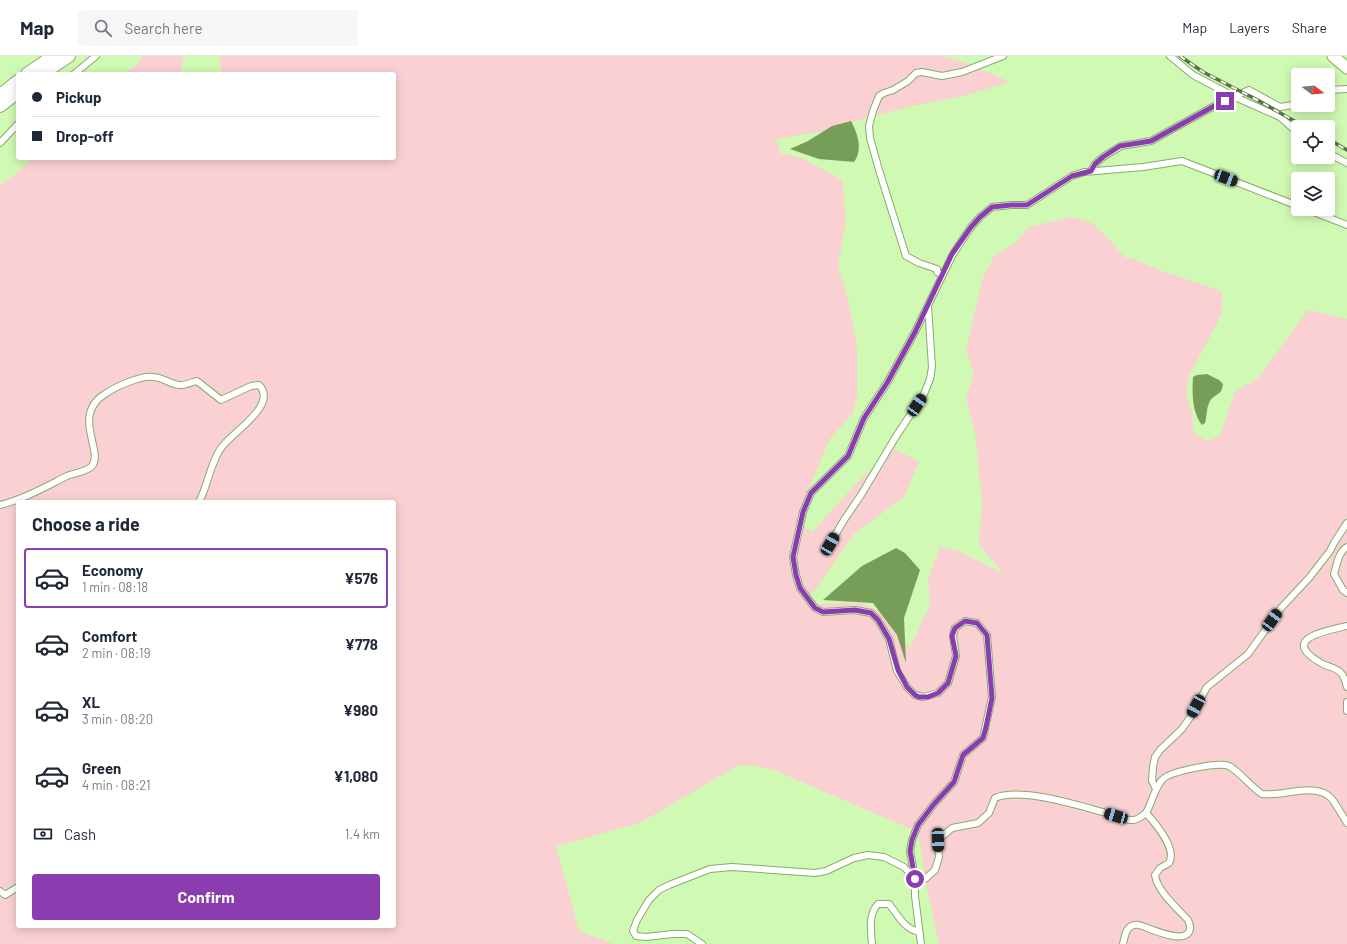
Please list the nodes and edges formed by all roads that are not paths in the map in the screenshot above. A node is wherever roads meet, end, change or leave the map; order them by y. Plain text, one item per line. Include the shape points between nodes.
1 (53, 56) edge
2 (69, 56) edge
3 (96, 56) edge
4 (1003, 56) edge
5 (1170, 56) edge
6 (1333, 56) edge
7 (1347, 68) edge
8 (30, 72) edge
9 (45, 72) edge
10 (76, 72) edge
11 (16, 83) edge
12 (1347, 89) edge
13 (1335, 90) edge
14 (16, 94) edge
15 (0, 95) edge
16 (1234, 97) junction
17 (1291, 105) edge
18 (0, 106) edge
19 (16, 126) edge
20 (1291, 127) edge
21 (0, 143) edge
22 (1335, 157) edge
23 (1347, 163) edge
24 (1091, 171) junction
25 (1291, 203) edge
26 (1324, 216) edge
27 (1347, 225) edge
28 (942, 274) junction
29 (928, 304) junction
30 (16, 500) edge
31 (16, 500) edge
32 (200, 500) edge
33 (0, 505) edge
34 (1347, 523) edge
35 (830, 544) dead end
36 (1347, 547) edge
37 (1347, 593) edge
38 (1347, 626) edge
39 (1347, 687) edge
40 (1347, 702) edge
41 (1347, 711) edge
42 (1156, 790) junction
43 (1146, 813) junction
44 (1347, 823) edge
45 (915, 879) junction
46 (16, 888) edge
47 (0, 891) edge
48 (919, 932) junction
49 (702, 944) edge
50 (872, 944) edge
51 (921, 944) edge
52 (1123, 944) edge

1 - 8 highway
2 - 9 highway
3 - 10 street
4 - 28 street via 962,72 942,76 916,73 908,81 879,96 872,111 870,138 906,256 937,269 937,272
5 - 16 street via 1192,75
6 - 7 highway
11 - 15 highway
12 - 13 street
14 - 18 highway
16 - 17 street via 1249,90 1280,107
16 - 20 street via 1280,117
16 - 24 street via 1151,141 1120,146 1103,157
19 - 21 street
22 - 23 street
24 - 25 street via 1182,161
24 - 28 street via 1072,176 1027,205 992,207 971,227
26 - 27 street
28 - 29 street
29 - 35 street via 932,351 930,380 924,394
29 - 45 street via 887,383 864,418 848,456 811,493 803,512 793,557 800,588 815,608 823,612 855,610 871,613 878,620 889,639 898,670 907,687 919,697 938,693 948,683 956,656 952,636 955,628 965,621 977,623 987,635 992,698 983,738 963,755 954,782 918,825 910,851
30 - 33 street
31 - 32 street via 92,466 95,457 88,421 92,407 105,393 144,377 153,376 180,385 197,381 221,400 251,386 259,385 264,395 261,407 221,448 211,467
34 - 42 street via 1330,551 1281,608 1248,654 1207,687 1182,729 1160,750 1153,767 1152,781
36 - 37 street via 1340,555 1334,574
38 - 39 street via 1311,636 1305,642 1304,649 1322,664 1342,673
40 - 41 street
42 - 43 street
42 - 44 street via 1162,779 1182,770 1223,765 1228,766 1262,794 1310,790 1325,794
43 - 45 street via 1137,819 1129,820 1032,796 1002,795 995,798 989,813 978,823 952,828 938,840 939,857 935,870 925,879
43 - 52 street via 1156,824 1171,855 1169,863 1160,868 1155,875 1156,880 1188,920 1190,930 1180,938 1134,924 1126,931
45 - 48 street
45 - 49 street via 904,867 884,857 868,855 815,873 732,867 710,869 659,890 649,900 633,931 636,936 646,937 687,934
46 - 47 street via 5,895
48 - 50 street via 904,924 889,904 878,904 871,924
48 - 51 street

